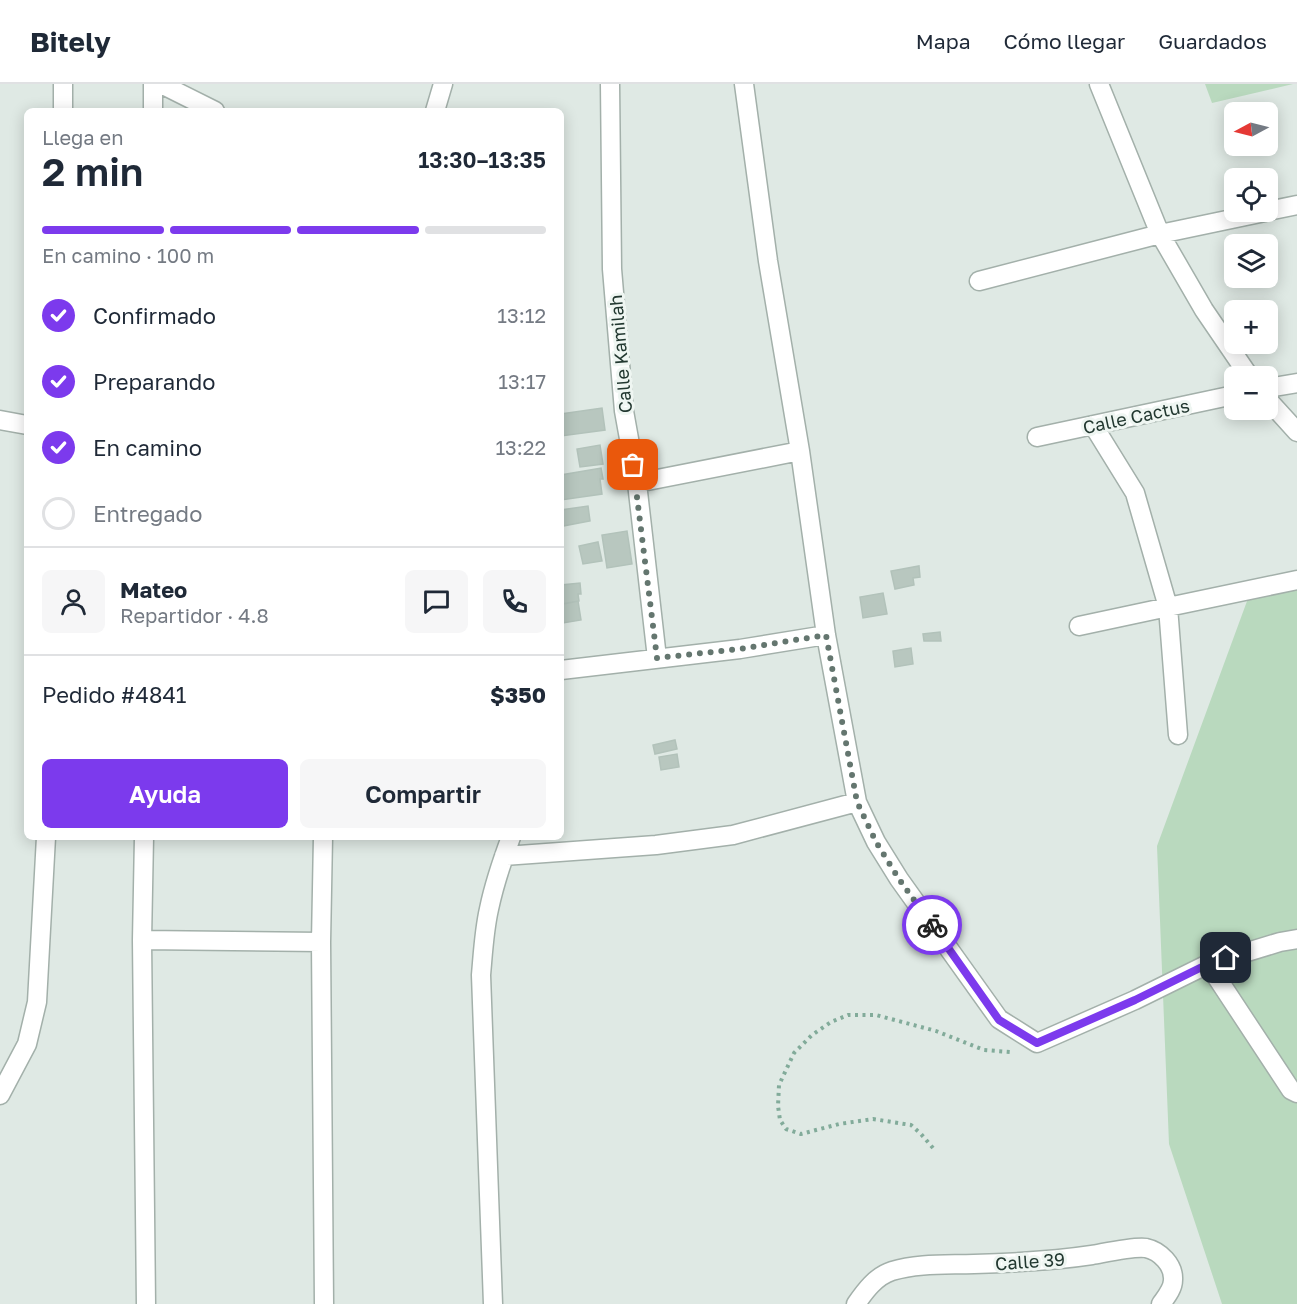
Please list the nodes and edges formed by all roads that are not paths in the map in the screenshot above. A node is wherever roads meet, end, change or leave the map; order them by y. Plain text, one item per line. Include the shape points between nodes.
1 (63, 84) edge
2 (153, 84) edge
3 (161, 84) edge
4 (442, 84) edge
5 (610, 84) edge
6 (744, 84) edge
7 (1099, 84) edge
8 (63, 108) edge
9 (153, 108) edge
10 (210, 108) edge
11 (436, 108) edge
12 (1297, 205) edge
13 (1278, 209) edge
14 (1224, 220) edge
15 (1160, 234) junction
16 (980, 281) dead end
17 (1242, 366) edge
18 (1297, 383) edge
19 (1278, 386) edge
20 (1224, 397) edge
21 (1278, 411) edge
22 (0, 420) edge
23 (24, 424) edge
24 (1093, 425) junction
25 (1297, 432) edge
26 (1037, 437) dead end
27 (800, 451) junction
28 (637, 483) junction
29 (1297, 580) edge
30 (1168, 607) junction
31 (1079, 626) dead end
32 (826, 635) junction
33 (657, 658) junction
34 (564, 670) edge
35 (1178, 735) dead end
36 (857, 802) junction
37 (46, 840) edge
38 (144, 840) edge
39 (323, 840) edge
40 (510, 840) edge
41 (504, 856) junction
42 (1297, 939) edge
43 (142, 940) junction
44 (321, 942) junction
45 (1208, 964) junction
46 (1297, 1093) edge
47 (0, 1095) edge
48 (146, 1304) edge
49 (324, 1304) edge
50 (493, 1304) edge
51 (856, 1304) edge
52 (1161, 1304) edge

1 - 8 street
2 - 9 street
3 - 10 street
4 - 11 street
5 - 28 street, Calle Kamilah via 612,269 624,411
6 - 27 street
7 - 15 street
12 - 13 street
14 - 15 street
15 - 16 street
15 - 17 street
18 - 19 street
20 - 24 street, Calle Cactus
21 - 25 street
22 - 23 street
24 - 26 street, Calle Cactus
24 - 30 street via 1135,493
27 - 28 street
27 - 32 street
28 - 33 street, Calle Kamilah
29 - 30 street
30 - 31 street
30 - 35 street
32 - 33 street
32 - 36 street
33 - 34 street
36 - 41 street via 733,835
36 - 45 street via 893,870 999,1020 1037,1043
37 - 47 street via 37,1002 27,1044
38 - 43 street
39 - 44 street
40 - 41 street
41 - 50 street via 489,909 482,975
42 - 45 street
43 - 44 street
43 - 48 street
44 - 49 street
45 - 46 street via 1291,1090
51 - 52 street, Calle 39 via 868,1286 890,1271 1067,1259 1145,1248 1164,1256 1172,1269 1170,1292

